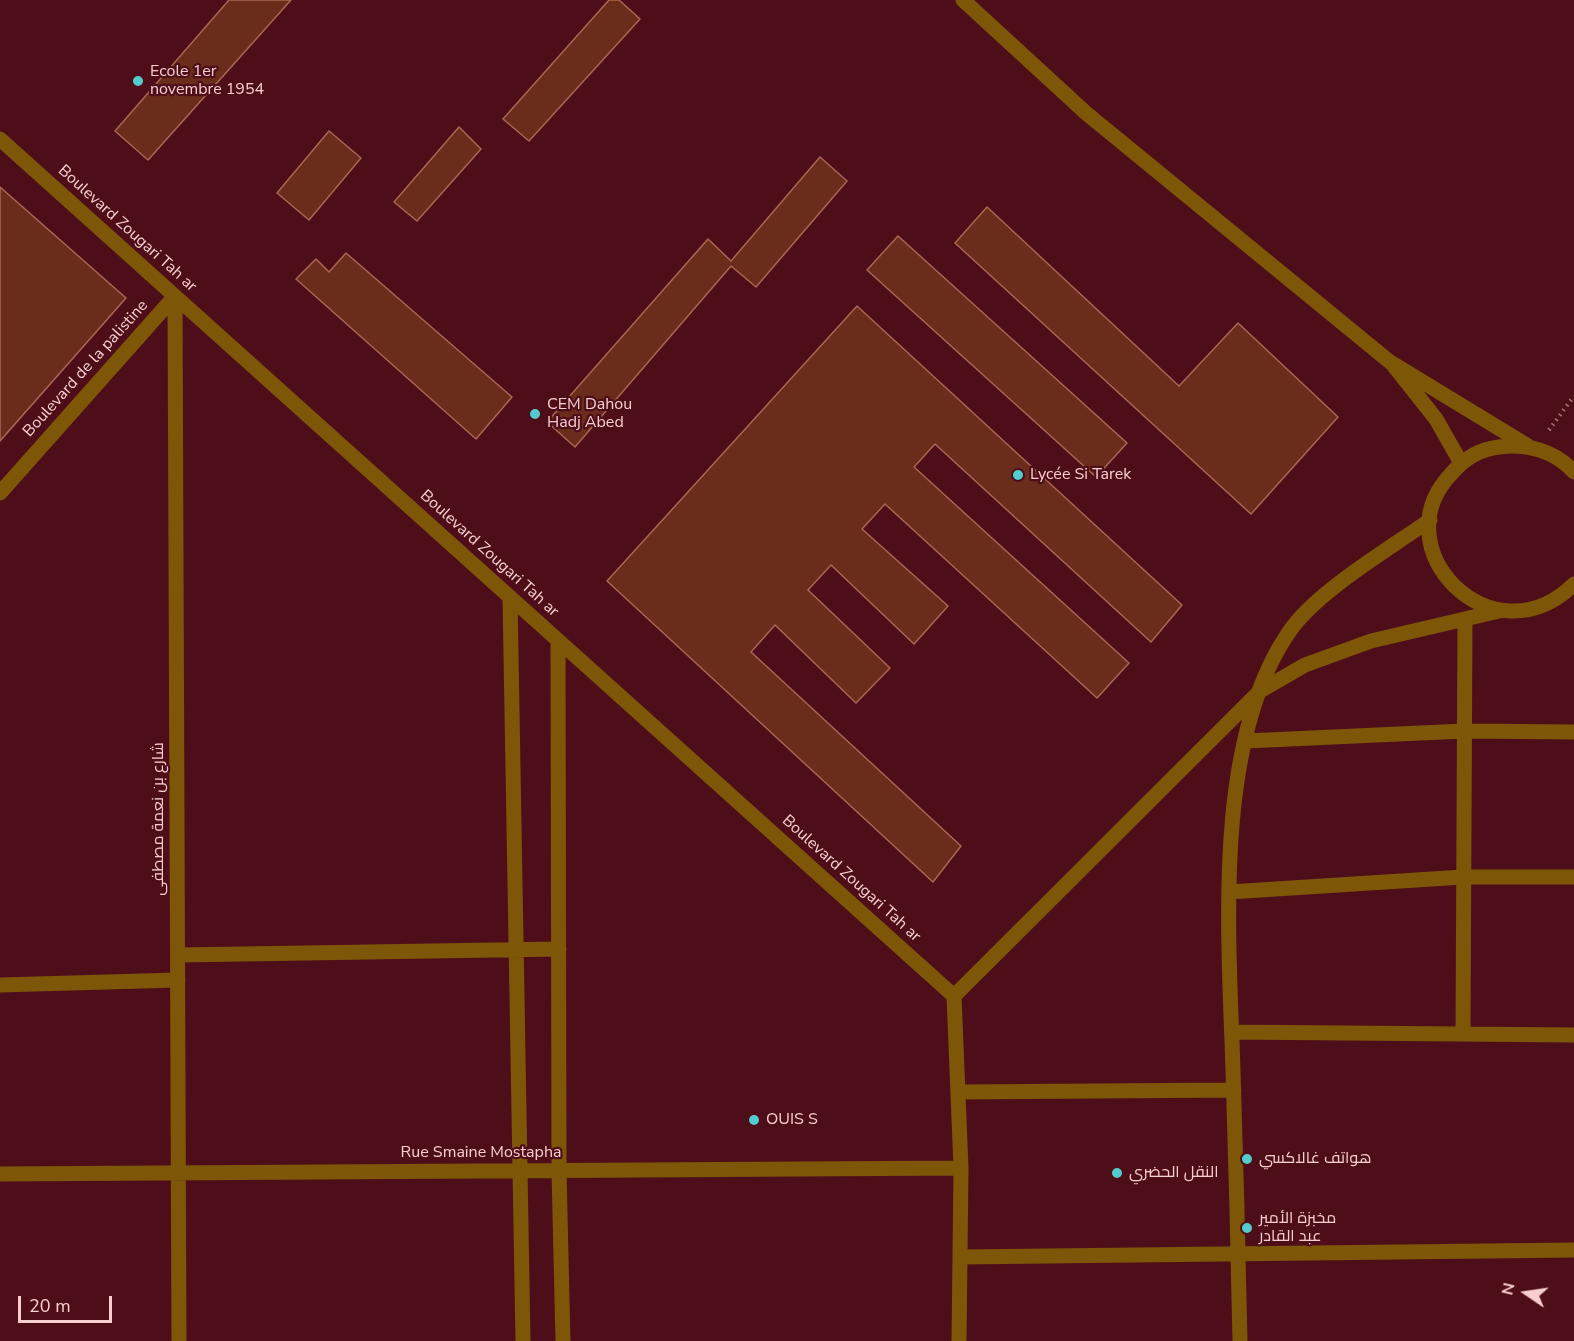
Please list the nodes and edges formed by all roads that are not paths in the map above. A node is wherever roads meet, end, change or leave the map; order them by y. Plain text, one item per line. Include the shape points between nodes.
1 (963, 0) edge
2 (0, 139) edge
3 (175, 296) junction
4 (1390, 362) junction
5 (1533, 447) junction
6 (1461, 463) junction
7 (1574, 472) edge
8 (0, 493) edge
9 (1430, 520) junction
10 (1574, 584) edge
11 (510, 597) junction
12 (1568, 597) edge
13 (1499, 611) junction
14 (1465, 620) junction
15 (558, 640) junction
16 (1260, 691) junction
17 (1464, 731) junction
18 (1574, 732) edge
19 (1246, 741) junction
20 (1462, 877) junction
21 (1574, 877) edge
22 (1229, 892) junction
23 (516, 949) junction
24 (559, 949) junction
25 (178, 955) junction
26 (178, 981) junction
27 (0, 985) edge
28 (954, 996) junction
29 (1232, 1032) junction
30 (1463, 1033) junction
31 (1574, 1035) edge
32 (1234, 1090) junction
33 (959, 1092) junction
34 (961, 1168) junction
35 (519, 1171) junction
36 (559, 1171) junction
37 (179, 1173) junction
38 (0, 1174) edge
39 (1574, 1250) edge
40 (1238, 1254) junction
41 (960, 1257) junction
42 (179, 1341) edge
43 (522, 1341) edge
44 (563, 1341) edge
45 (959, 1341) edge
46 (1240, 1341) edge

1 - 4 street via 1086,113
2 - 3 street, Boulevard Zougari Tah ar
3 - 8 street, Boulevard de la palistine
3 - 11 street, Boulevard Zougari Tah ar
3 - 25 street, شارع بن نعمة مصطفى
4 - 5 street
4 - 6 street via 1436,419
5 - 6 street via 1492,447
5 - 7 street via 1556,457
6 - 9 street via 1440,489
9 - 13 street via 1431,545 1440,569 1455,589 1475,604
9 - 16 street via 1312,605 1272,659
10 - 12 street
11 - 15 street, Boulevard Zougari Tah ar
11 - 23 street
12 - 13 street via 1521,612
13 - 14 street
14 - 16 street via 1371,641 1305,665
14 - 17 street
15 - 24 street
15 - 28 street, Boulevard Zougari Tah ar
16 - 19 street
16 - 28 street
17 - 18 street
17 - 19 street
17 - 20 street
19 - 22 street via 1236,775
20 - 21 street
20 - 22 street
20 - 30 street
22 - 29 street
23 - 24 street
23 - 25 street
23 - 35 street
24 - 36 street
25 - 26 street, شارع بن نعمة مصطفى
26 - 27 street
26 - 37 street, شارع بن نعمة مصطفى
28 - 33 street
29 - 30 street
29 - 32 street
30 - 31 street
32 - 33 street
32 - 40 street
33 - 34 street
34 - 36 street, Rue Smaine Mostapha
34 - 41 street
35 - 36 street, Rue Smaine Mostapha
35 - 37 street, Rue Smaine Mostapha
35 - 43 street
36 - 44 street
37 - 38 street, Rue Smaine Mostapha
37 - 42 street, شارع بن نعمة مصطفى
39 - 40 street
40 - 41 street
40 - 46 street
41 - 45 street

